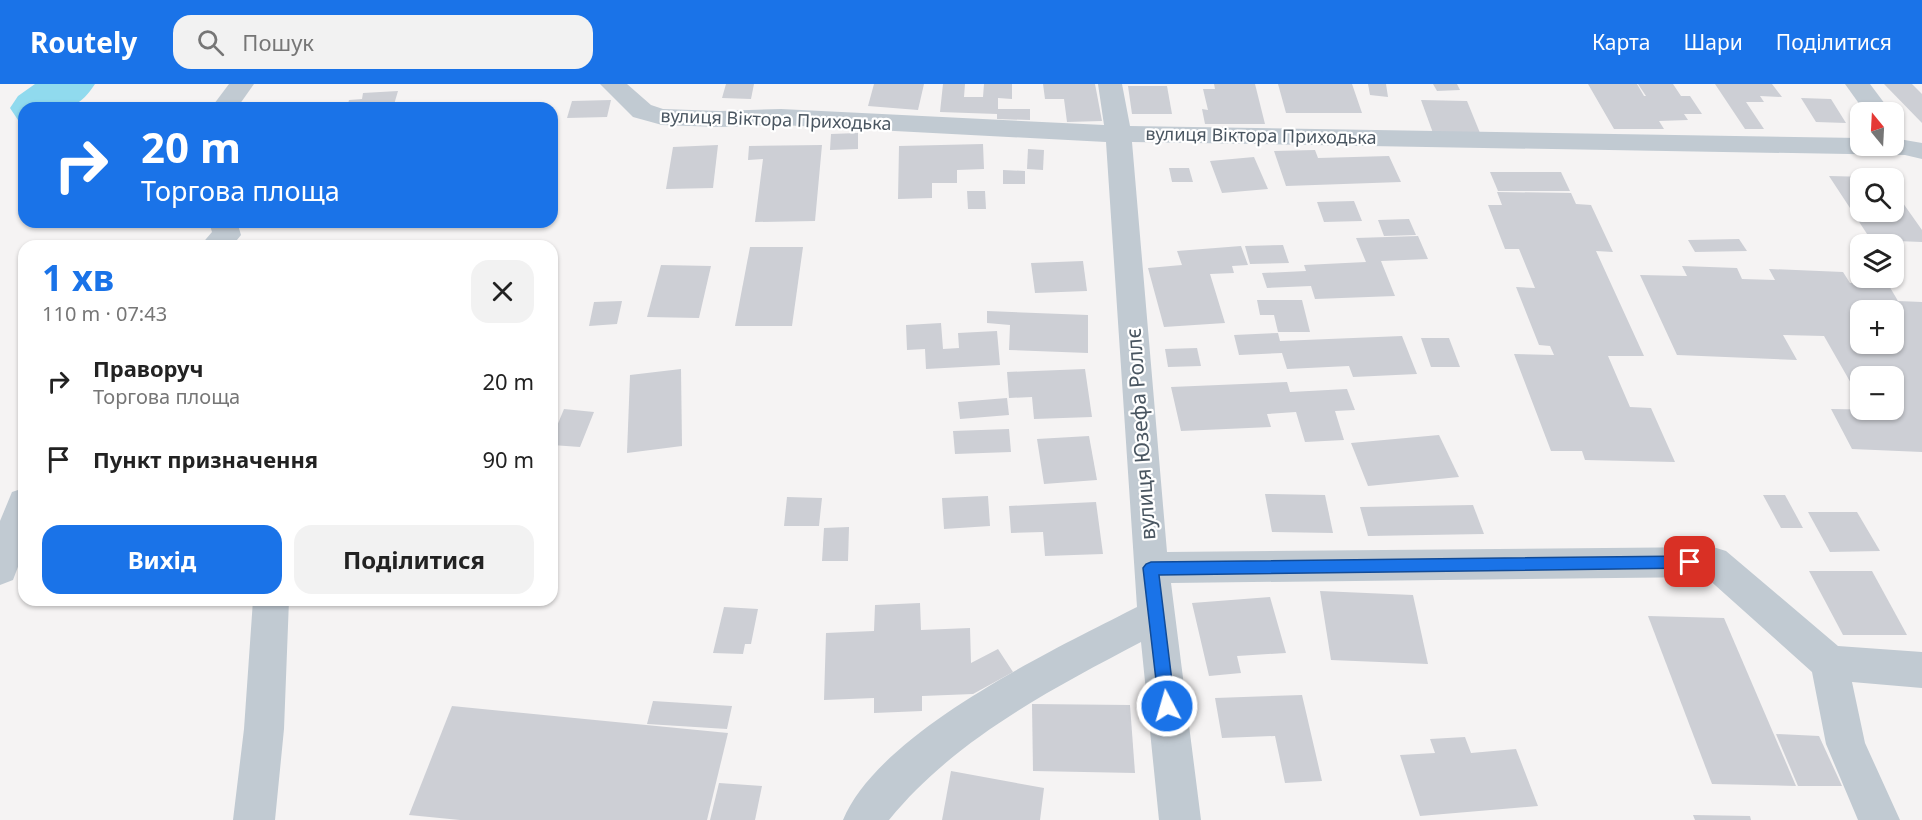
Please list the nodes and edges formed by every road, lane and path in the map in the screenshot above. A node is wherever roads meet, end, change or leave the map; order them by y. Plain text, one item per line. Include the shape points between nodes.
1 (242, 84) edge
2 (612, 84) edge
3 (1110, 84) edge
4 (1857, 84) edge
5 (228, 102) edge
6 (1870, 102) edge
7 (1118, 134) junction
8 (1906, 143) edge
9 (1922, 170) edge
10 (18, 518) edge
11 (0, 568) edge
12 (1151, 568) junction
13 (271, 606) edge
14 (1157, 615) junction
15 (1830, 663) junction
16 (1922, 670) edge
17 (254, 820) edge
18 (864, 820) edge
19 (1180, 820) edge
20 (1879, 820) edge

1 - 5 street
2 - 7 street, вулиця Віктора Приходька via 642,111 662,117 781,117
3 - 7 street, вулиця Юзефа Роллє
4 - 6 street
7 - 8 street, вулиця Віктора Приходька
7 - 12 street, вулиця Юзефа Роллє
8 - 9 street
10 - 11 street
12 - 14 street, вулиця Юзефа Роллє
12 - 15 street via 1713,562
13 - 17 street
14 - 18 street via 1027,683 975,716 900,778
14 - 19 street, вулиця Юзефа Роллє
15 - 16 street
15 - 20 street via 1846,744

